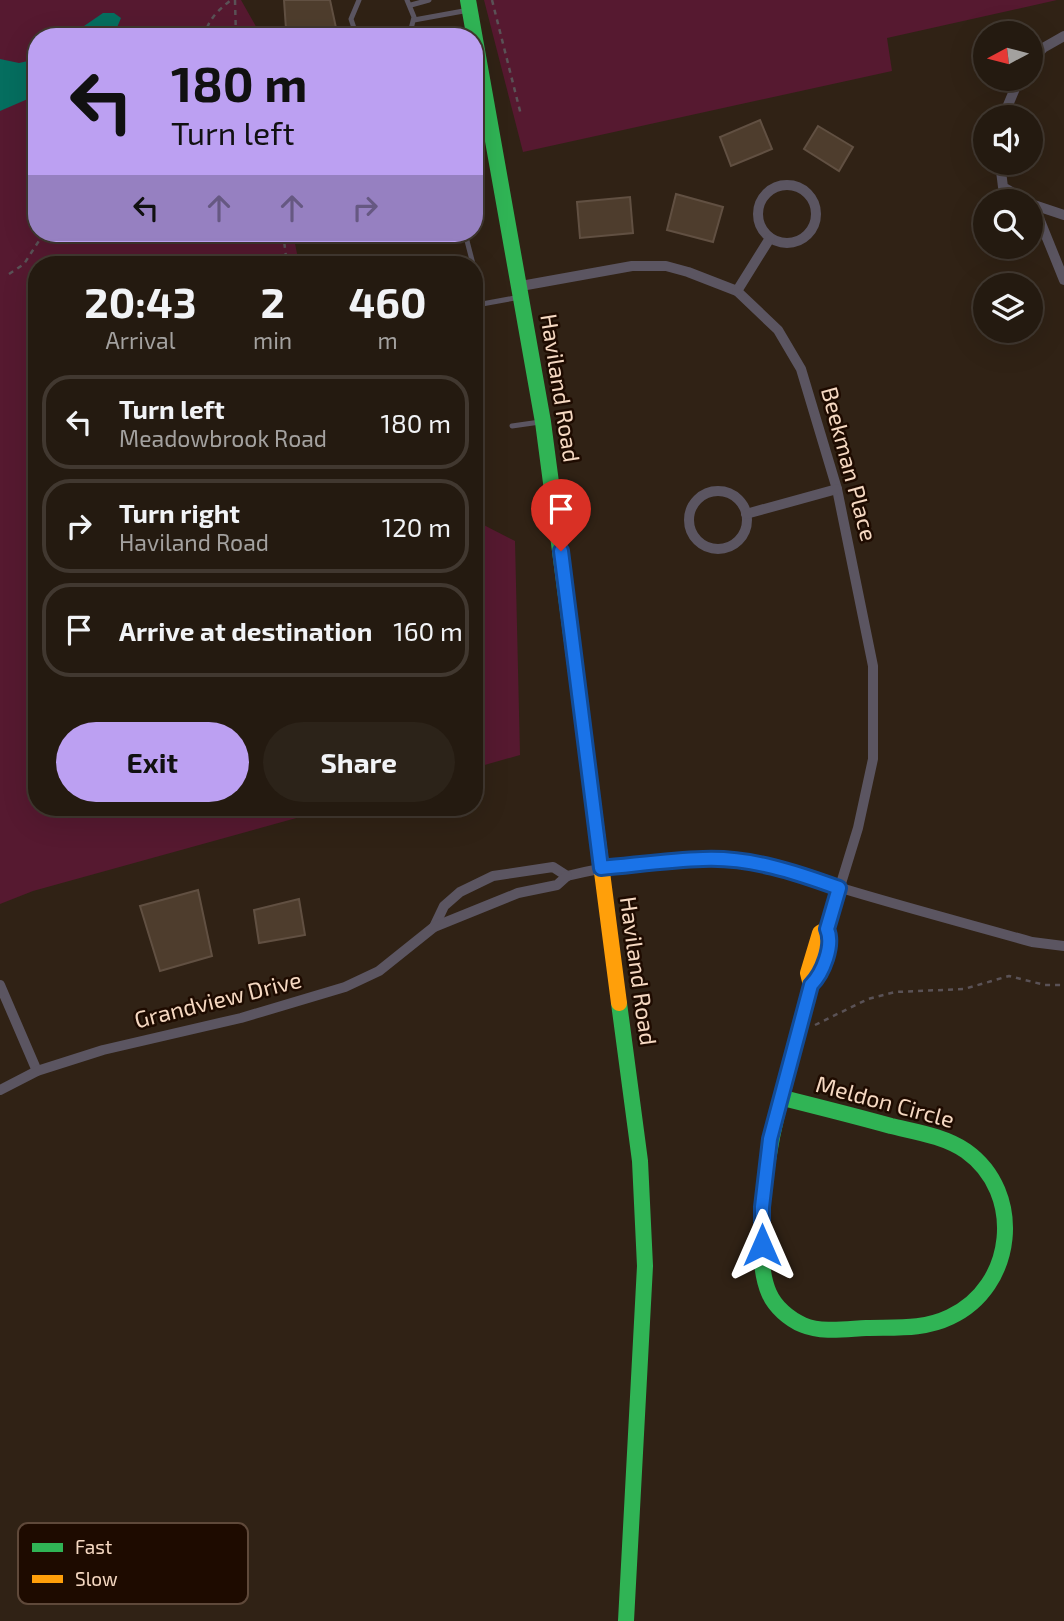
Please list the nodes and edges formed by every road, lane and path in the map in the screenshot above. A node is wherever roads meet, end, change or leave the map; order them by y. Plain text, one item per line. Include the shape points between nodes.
1 (233, 0) edge
2 (359, 0) edge
3 (429, 0) edge
4 (492, 0) edge
5 (409, 2) edge
6 (469, 5) edge
7 (414, 20) junction
8 (206, 28) edge
9 (235, 28) edge
10 (354, 28) edge
11 (412, 28) edge
12 (473, 28) edge
13 (1064, 37) edge
14 (1043, 48) edge
15 (483, 81) edge
16 (521, 115) dead end
17 (1043, 208) edge
18 (1064, 215) edge
19 (1043, 232) edge
20 (770, 238) junction
21 (28, 258) edge
22 (9, 274) dead end
23 (1064, 280) edge
24 (522, 291) junction
25 (737, 291) junction
26 (483, 304) edge
27 (543, 422) junction
28 (512, 426) dead end
29 (837, 489) junction
30 (746, 514) junction
31 (601, 868) junction
32 (567, 876) junction
33 (839, 888) junction
34 (434, 927) junction
35 (827, 929) joint
36 (1064, 946) edge
37 (0, 985) edge
38 (1064, 985) edge
39 (814, 1025) dead end
40 (37, 1071) junction
41 (0, 1090) edge
42 (783, 1098) junction
43 (626, 1621) edge

1 - 8 path via 216,12
1 - 9 path
2 - 10 lane via 351,19
3 - 5 lane
4 - 16 path
5 - 7 lane
6 - 7 lane
6 - 12 street, Haviland Road
7 - 11 lane
13 - 14 street
15 - 24 street, Haviland Road
17 - 18 street
19 - 23 street
20 - 20 street via 792,243 810,231 816,209 804,190 782,185 763,197 758,219
20 - 25 street
21 - 22 path
24 - 25 street, Beekman Place via 574,274 649,264 688,272
24 - 26 lane
24 - 27 street, Haviland Road
25 - 29 street, Beekman Place via 778,330 792,352 810,392
27 - 28 lane
27 - 31 street, Haviland Road
29 - 30 street
29 - 33 street, Beekman Place via 873,666 873,760
30 - 30 street via 733,496 711,492 693,505 689,527 702,545 724,549 742,536
31 - 32 street
31 - 33 street via 705,859 789,870
31 - 43 street, Haviland Road via 640,1161 646,1266
32 - 34 street, Grandview Drive via 557,886 518,892
32 - 34 street, Grandview Drive via 553,867 493,876 460,892 444,906
33 - 35 street, Meldon Circle
33 - 36 street via 1032,942
34 - 40 street, Grandview Drive via 379,971 345,987
35 - 42 street, Meldon Circle via 820,933 808,973 811,985
37 - 40 street
38 - 39 path via 1009,976 964,989 895,992 868,999
40 - 41 street, Grandview Drive
42 - 42 street, Meldon Circle via 770,1139 762,1207 765,1272 777,1306 802,1325 846,1330 891,1327 932,1324 961,1312 986,1292 1003,1254 1005,1214 988,1171 968,1150 947,1140

